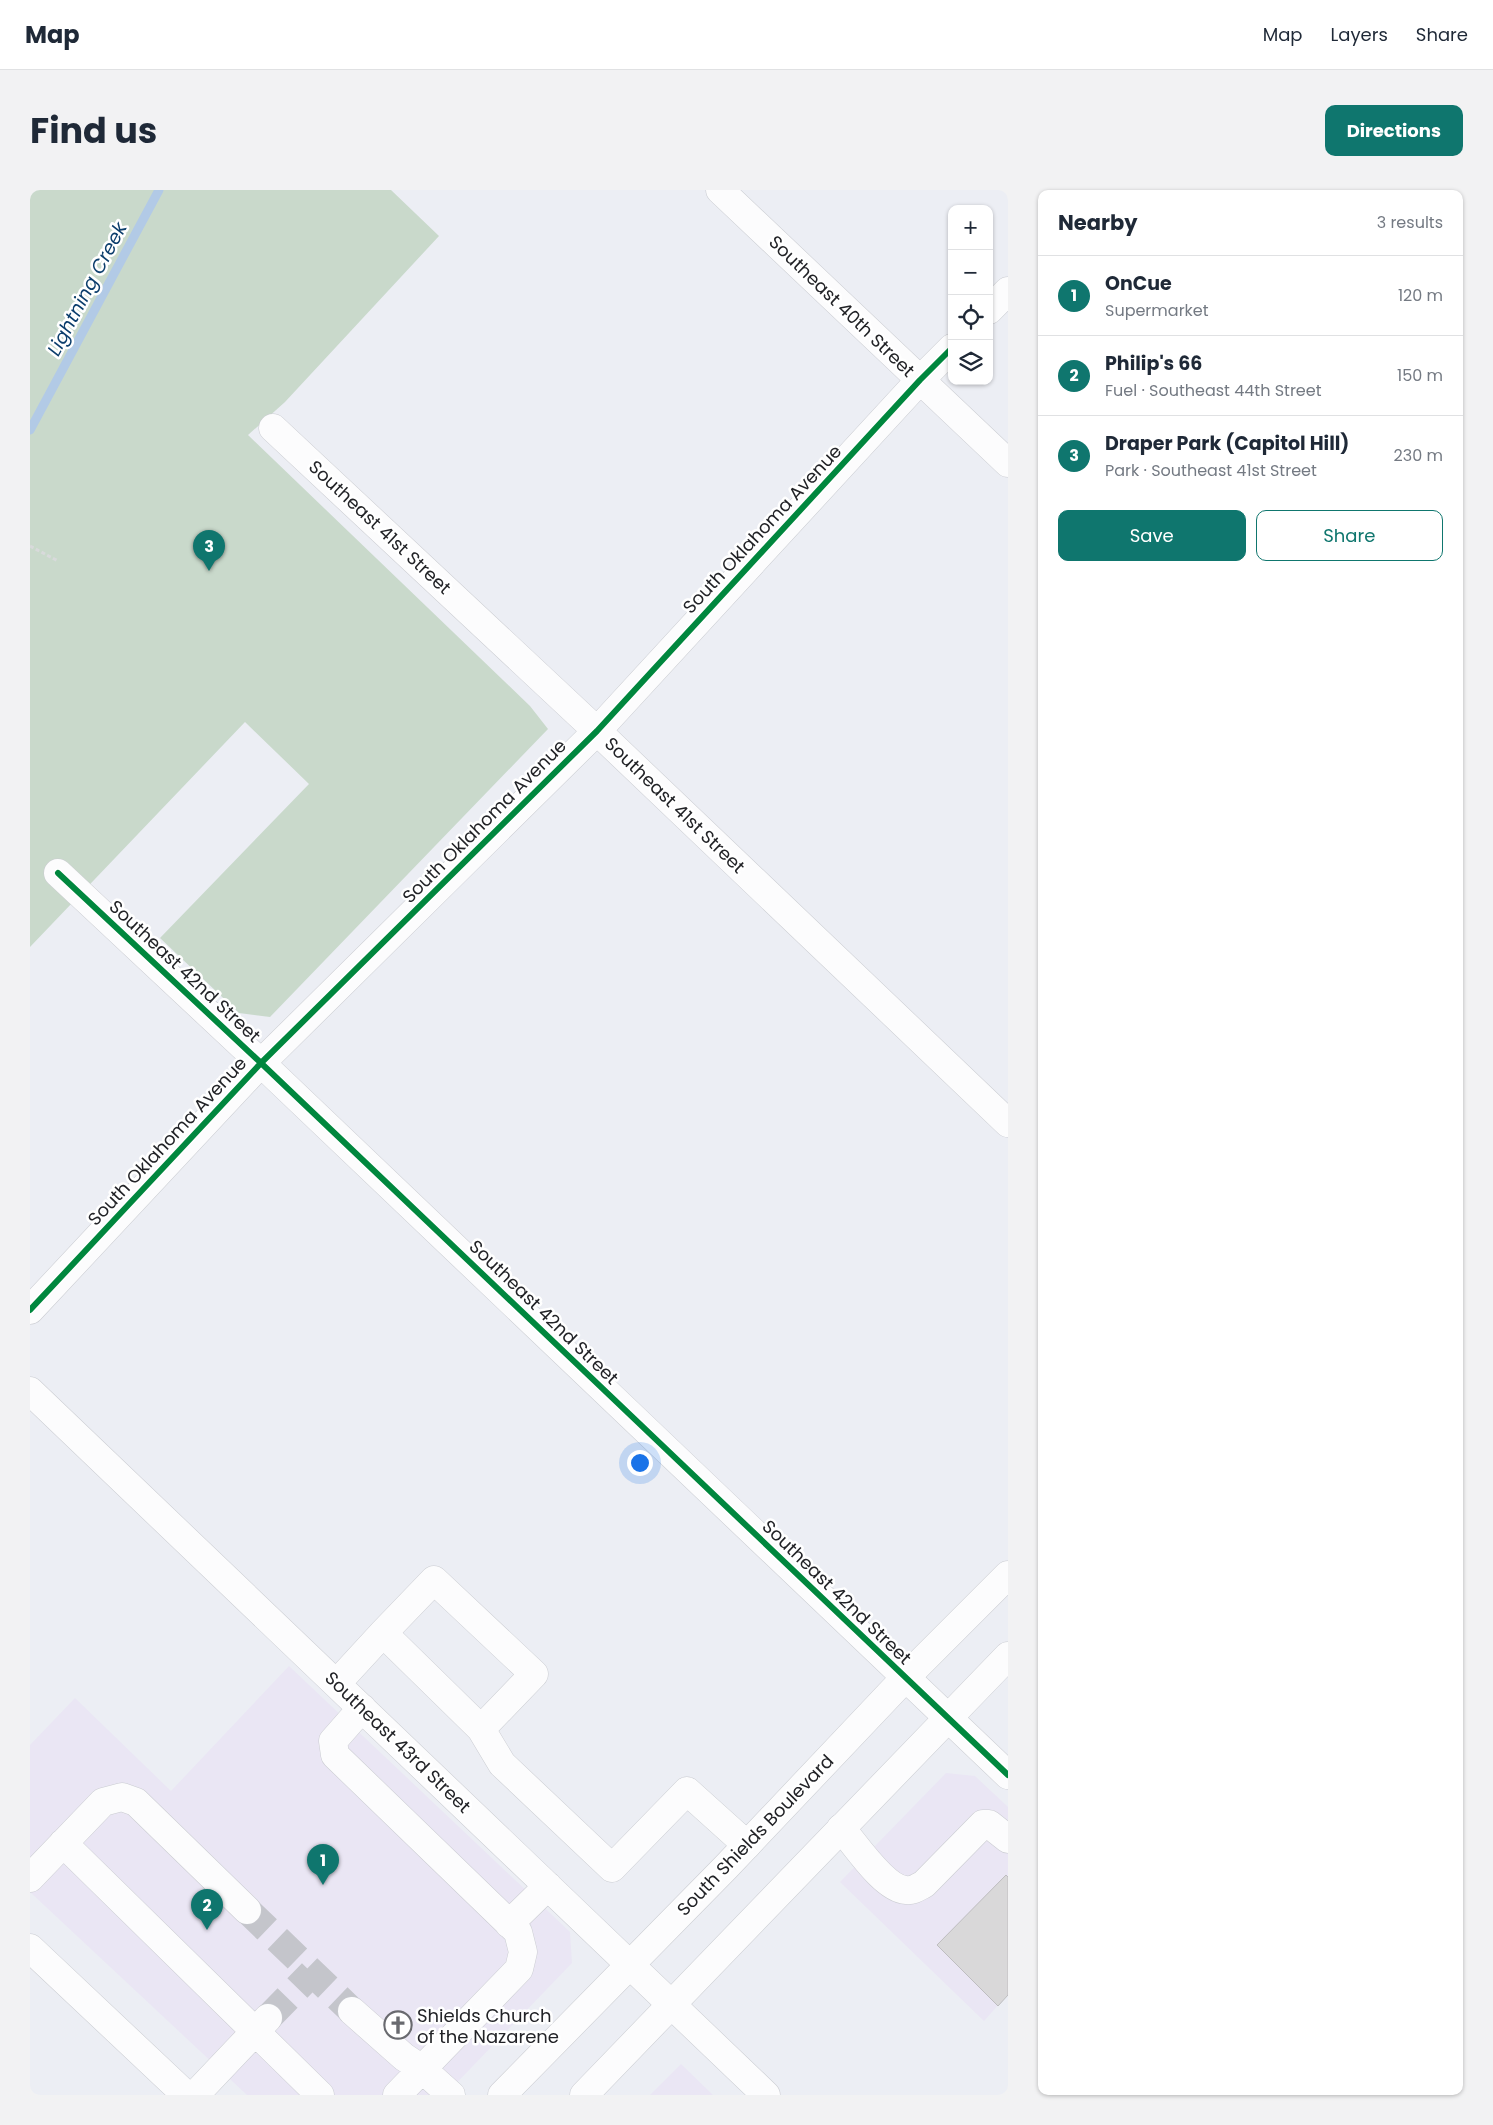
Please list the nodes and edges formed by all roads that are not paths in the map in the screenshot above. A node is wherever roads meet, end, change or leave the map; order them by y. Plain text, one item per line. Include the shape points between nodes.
1 (720, 190) edge
2 (1008, 291) edge
3 (993, 306) edge
4 (948, 352) edge
5 (920, 380) junction
6 (273, 428) dead end
7 (1008, 463) edge
8 (597, 730) junction
9 (58, 873) dead end
10 (261, 1062) junction
11 (1008, 1123) edge
12 (30, 1310) edge
13 (30, 1390) edge
14 (1008, 1575) edge
15 (383, 1633) junction
16 (1008, 1656) edge
17 (905, 1678) junction
18 (337, 1682) junction
19 (362, 1708) junction
20 (948, 1718) junction
21 (481, 1729) junction
22 (1008, 1775) edge
23 (841, 1828) junction
24 (1008, 1839) edge
25 (63, 1843) junction
26 (747, 1845) junction
27 (30, 1878) edge
28 (548, 1886) junction
29 (248, 1910) tunnel mouth
30 (510, 1924) junction
31 (30, 1948) edge
32 (630, 1965) junction
33 (671, 2005) junction
34 (352, 2011) tunnel mouth
35 (262, 2025) junction
36 (422, 2069) junction
37 (758, 2092) edge
38 (186, 2095) edge
39 (195, 2095) edge
40 (320, 2095) edge
41 (397, 2095) edge
42 (451, 2095) edge
43 (502, 2095) edge
44 (584, 2095) edge

1 - 5 street, Southeast 40th Street
2 - 3 street
4 - 5 street, South Oklahoma Avenue
5 - 7 street, Southeast 40th Street
5 - 8 street, South Oklahoma Avenue
6 - 8 street, Southeast 41st Street
8 - 10 street, South Oklahoma Avenue
8 - 11 street, Southeast 41st Street
9 - 10 street, Southeast 42nd Street
10 - 12 street, South Oklahoma Avenue
10 - 17 street, Southeast 42nd Street
13 - 18 street, Southeast 43rd Street
14 - 17 street, South Shields Boulevard
15 - 18 street
15 - 21 street
15 - 21 street via 434,1580 534,1674
16 - 20 street
17 - 20 street, Southeast 42nd Street
17 - 26 street, South Shields Boulevard
18 - 19 street, Southeast 43rd Street
19 - 28 street, Southeast 43rd Street
19 - 30 street via 333,1741 335,1755
20 - 22 street, Southeast 42nd Street
20 - 23 street
21 - 26 street via 502,1764 612,1868 687,1791
23 - 24 street via 876,1871 904,1890 924,1884 983,1824 990,1824
23 - 33 street
25 - 27 street
25 - 29 street via 103,1802 122,1796 136,1802
25 - 35 street
26 - 32 street, South Shields Boulevard
28 - 30 street
28 - 32 street, Southeast 43rd Street
30 - 36 street via 518,1932 524,1952 519,1969
31 - 38 street
32 - 33 street, Southeast 43rd Street
32 - 43 street, South Shields Boulevard
33 - 37 street, Southeast 43rd Street
33 - 44 street
34 - 36 street
35 - 39 street
35 - 40 street
36 - 41 street
36 - 42 street

